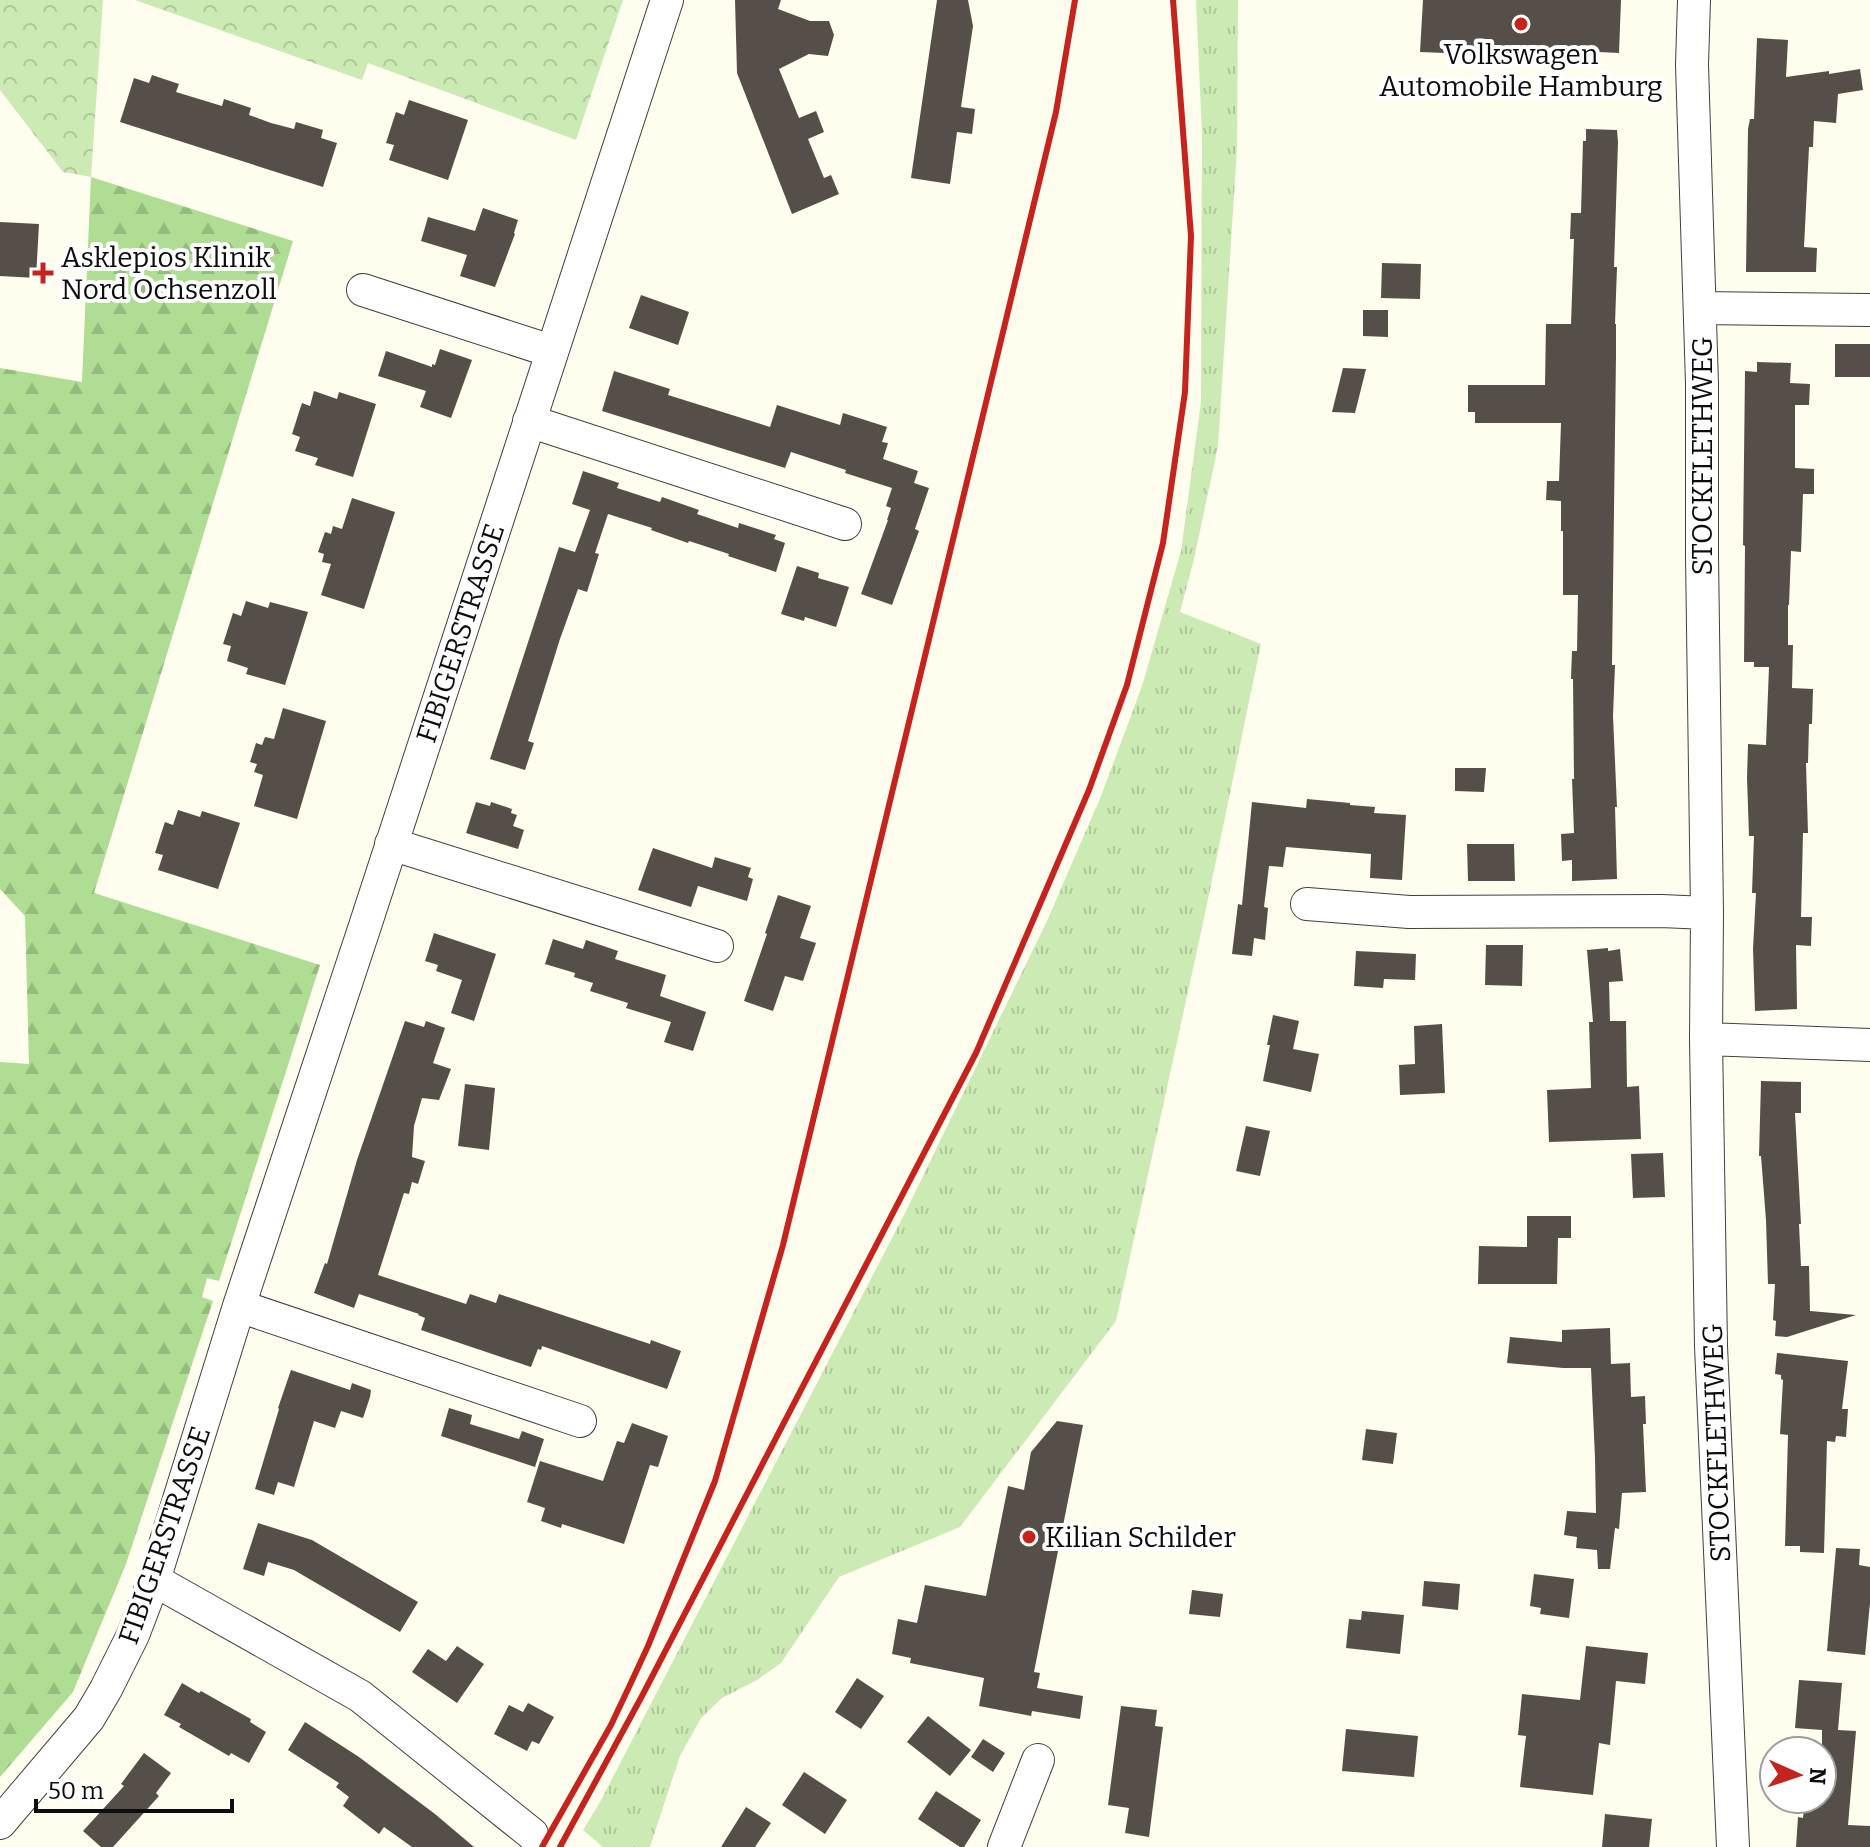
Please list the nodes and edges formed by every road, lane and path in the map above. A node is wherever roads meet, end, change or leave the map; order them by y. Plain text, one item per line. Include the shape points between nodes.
1 (667, 0) edge
2 (1694, 0) edge
3 (363, 290) dead end
4 (1701, 308) junction
5 (1870, 310) edge
6 (551, 351) junction
7 (529, 421) junction
8 (845, 524) dead end
9 (391, 844) junction
10 (1307, 904) dead end
11 (1707, 913) junction
12 (717, 946) dead end
13 (1706, 1039) junction
14 (1870, 1045) edge
15 (239, 1306) junction
16 (580, 1421) dead end
17 (154, 1580) junction
18 (1038, 1760) dead end
19 (0, 1823) edge
20 (532, 1834) dead end
21 (1004, 1847) edge
22 (1733, 1847) edge

1 - 6 street, FIBIGERSTRASSE
2 - 4 street, STOCKFLETHWEG
3 - 6 street
4 - 5 street
4 - 11 street, STOCKFLETHWEG
6 - 7 street, FIBIGERSTRASSE
7 - 8 street
7 - 9 street, FIBIGERSTRASSE
9 - 12 street
9 - 15 street, FIBIGERSTRASSE
10 - 11 street via 1409,912
11 - 13 street, STOCKFLETHWEG
13 - 14 street
13 - 22 street, STOCKFLETHWEG via 1711,1346
15 - 16 street
15 - 17 street, FIBIGERSTRASSE
17 - 19 street, FIBIGERSTRASSE via 133,1635 89,1718
17 - 20 street via 360,1696
18 - 21 street

